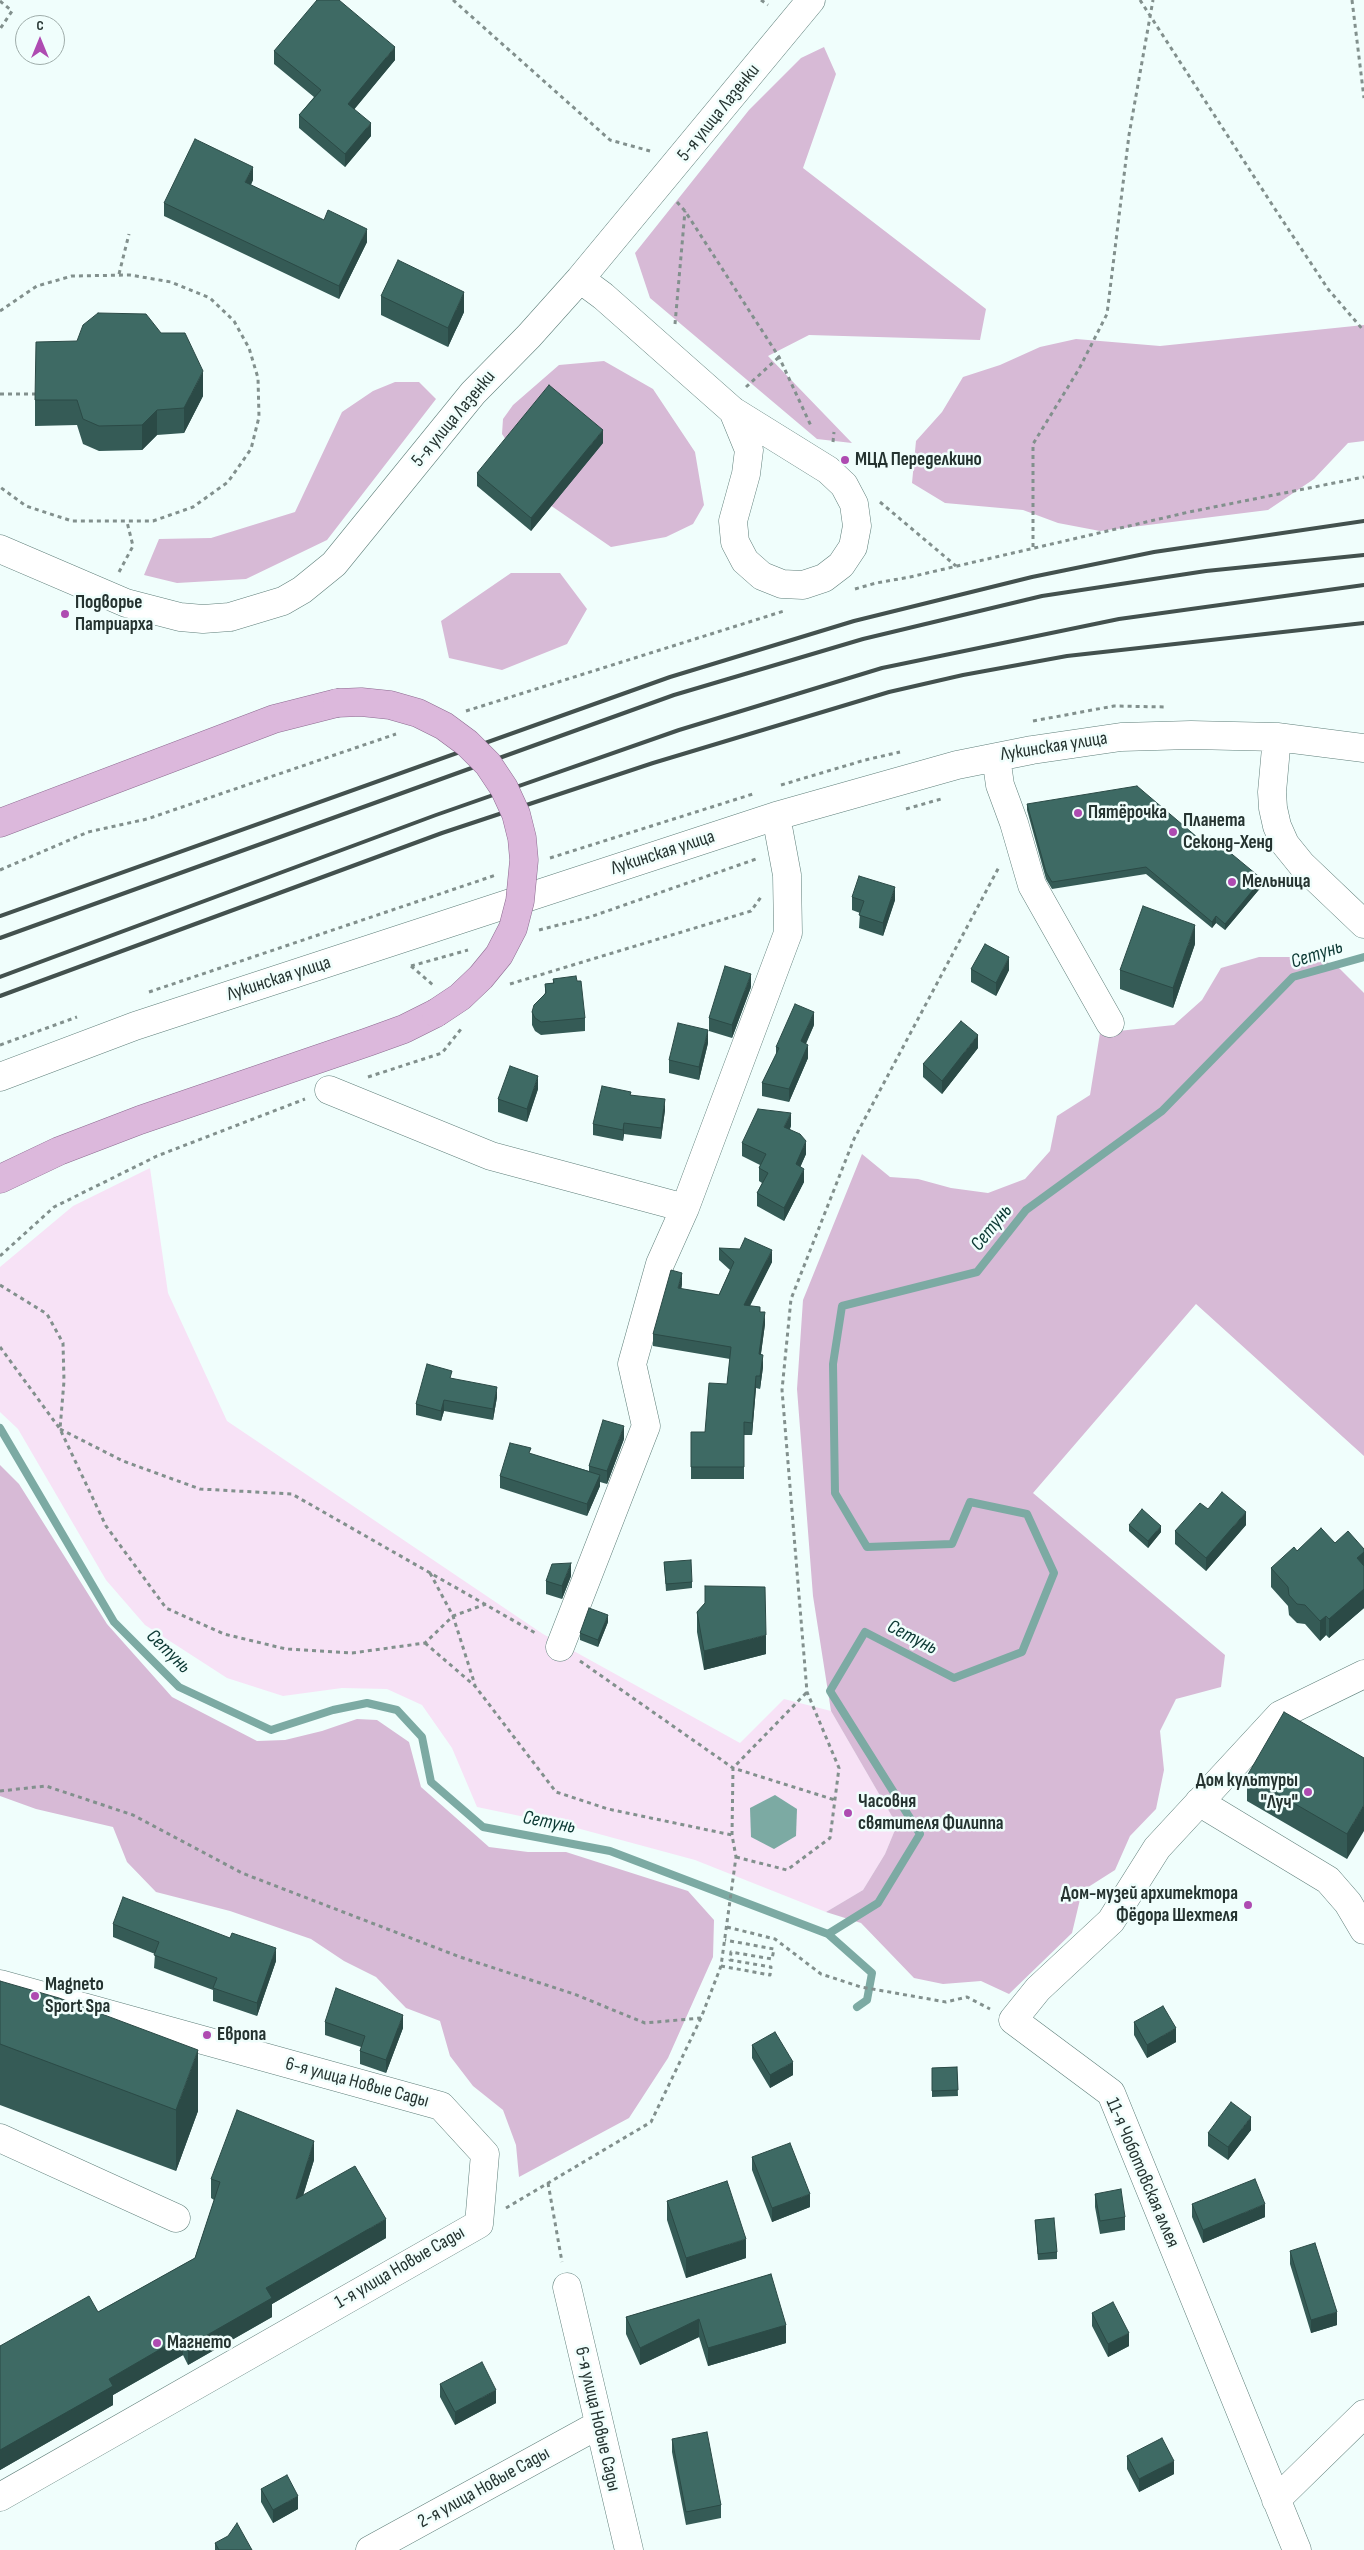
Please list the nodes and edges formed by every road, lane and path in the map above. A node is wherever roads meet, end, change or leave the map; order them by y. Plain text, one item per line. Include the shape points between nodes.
1 (453, 0) edge
2 (761, 0) edge
3 (810, 0) edge
4 (1140, 0) edge
5 (1153, 0) edge
6 (1352, 0) edge
7 (0, 1) edge
8 (768, 4) dead end
9 (1150, 13) junction
10 (0, 29) edge
11 (1364, 98) edge
12 (650, 151) dead end
13 (672, 196) dead end
14 (686, 211) junction
15 (129, 234) dead end
16 (118, 274) junction
17 (580, 279) junction
18 (0, 311) edge
19 (675, 325) dead end
20 (1364, 331) edge
21 (779, 357) junction
22 (0, 394) edge
23 (35, 394) edge
24 (736, 402) junction
25 (814, 434) dead end
26 (1364, 477) edge
27 (0, 487) edge
28 (877, 499) dead end
29 (127, 522) junction
30 (1033, 548) junction
31 (0, 549) edge
32 (956, 566) junction
33 (118, 575) dead end
34 (849, 591) dead end
35 (1277, 737) junction
36 (1359, 752) edge
37 (996, 757) junction
38 (942, 799) dead end
39 (897, 811) dead end
40 (776, 816) junction
41 (0, 823) edge
42 (782, 846) junction
43 (1002, 861) dead end
44 (1364, 893) edge
45 (1338, 900) junction
46 (1364, 924) edge
47 (533, 932) dead end
48 (477, 948) dead end
49 (411, 966) dead end
50 (1110, 1023) dead end
51 (0, 1077) edge
52 (329, 1090) dead end
53 (0, 1179) edge
54 (685, 1208) junction
55 (0, 1285) edge
56 (0, 1347) edge
57 (60, 1429) junction
58 (430, 1572) junction
59 (486, 1604) junction
60 (453, 1616) junction
61 (424, 1643) junction
62 (560, 1647) junction
63 (1364, 1674) edge
64 (475, 1686) junction
65 (807, 1692) junction
66 (733, 1768) junction
67 (0, 1791) edge
68 (835, 1800) junction
69 (1199, 1802) junction
70 (732, 1835) junction
71 (736, 1857) junction
72 (727, 1927) junction
73 (1364, 1930) edge
74 (725, 1940) junction
75 (721, 1966) junction
76 (0, 1984) edge
77 (967, 1997) dead end
78 (701, 2018) junction
79 (0, 2138) edge
80 (548, 2183) junction
81 (176, 2218) dead end
82 (479, 2224) junction
83 (567, 2287) joint
84 (1364, 2414) edge
85 (598, 2425) junction
86 (0, 2497) edge
87 (1276, 2500) junction
88 (370, 2550) edge
89 (629, 2550) edge
90 (1297, 2550) edge

1 - 12 path via 610,140
2 - 8 path
3 - 17 street, 5-я улица Лазенки
4 - 9 path
5 - 9 path
6 - 11 path
7 - 10 path via 12,11
9 - 20 path via 1272,206 1328,289
9 - 30 path via 1129,135 1107,314 1079,369 1033,444
13 - 14 path
14 - 19 path
14 - 21 path
15 - 16 path
16 - 18 path via 72,276 37,286
16 - 29 path via 170,282 210,298 234,321 249,348 258,378 259,417 251,449 228,482 193,507 153,521
17 - 24 street
17 - 31 street, 5-я улица Лазенки via 473,393 334,564 283,601 230,617 180,617 126,603
21 - 24 path
21 - 25 path
22 - 23 path
24 - 24 street via 749,450 733,521 735,542 746,562 762,576 782,584 803,585 824,578 841,565 853,547 858,526 854,504 844,485 828,470
26 - 30 path
27 - 29 path via 26,506 72,521
28 - 32 path
29 - 33 path via 133,546
30 - 32 path
32 - 34 path via 876,582
35 - 36 street, Лукинская улица
35 - 37 street, Лукинская улица via 1122,736
35 - 45 street via 1272,792 1277,826 1285,844 1302,865
37 - 40 street, Лукинская улица
37 - 50 street via 1000,785 1032,885
38 - 39 path
40 - 42 street
40 - 51 street, Лукинская улица via 135,1026
41 - 53 main road, bridge via 274,719 338,703 361,702 390,705 418,713 467,743 488,764 504,788 516,814 524,860 520,901 513,928 499,955 460,997 436,1013 404,1029 140,1120 60,1151
42 - 47 path via 762,857
42 - 54 street via 787,875 788,934
43 - 65 path via 854,1139 791,1299 782,1390
44 - 45 street
45 - 46 street
48 - 49 path
52 - 54 street via 491,1156
54 - 62 street via 660,1264 632,1364 646,1426
55 - 57 path via 47,1314 63,1343
56 - 57 path
57 - 58 path via 123,1461 200,1489 292,1494
57 - 61 path via 106,1526 166,1608 224,1634 286,1649 352,1653
58 - 59 path
58 - 60 path
59 - 60 path
59 - 62 path
60 - 61 path
60 - 64 path
61 - 64 path
62 - 66 path
63 - 69 street, 11-я Чоботовская аллея via 1280,1714
64 - 70 path via 556,1792 608,1810
65 - 66 path
65 - 68 path via 839,1768
66 - 68 path
66 - 70 path, 1-я улица Новые Сады
67 - 78 path via 46,1786 133,1815 242,1874 451,1954 574,1994 645,2023
68 - 71 path via 830,1838 788,1870
69 - 73 street via 1328,1880 1348,1903
69 - 87 street, 11-я Чоботовская аллея via 1157,1848 1112,1920 1038,1989 1013,2020 1110,2093
70 - 71 path, 1-я улица Новые Сады
71 - 72 path, 1-я улица Новые Сады
72 - 74 path, 1-я улица Новые Сады
72 - 77 path via 775,1939 821,1974 878,1991 946,2002
74 - 75 path, 1-я улица Новые Сады
74 - 75 path via 774,1949 772,1958 731,1952 730,1960 771,1967 770,1975
75 - 78 path, 1-я улица Новые Сады
76 - 82 street, 6-я улица Новые Сады via 441,2106 484,2154
78 - 80 path, 1-я улица Новые Сады via 651,2122
79 - 81 street
80 - 82 path, 1-я улица Новые Сады
80 - 83 path
82 - 86 street, 1-я улица Новые Сады
83 - 85 street, 6-я улица Новые Сады
84 - 87 street
85 - 88 street, 2-я улица Новые Сады
85 - 89 street, 6-я улица Новые Сады
87 - 90 street, 11-я Чоботовская аллея

